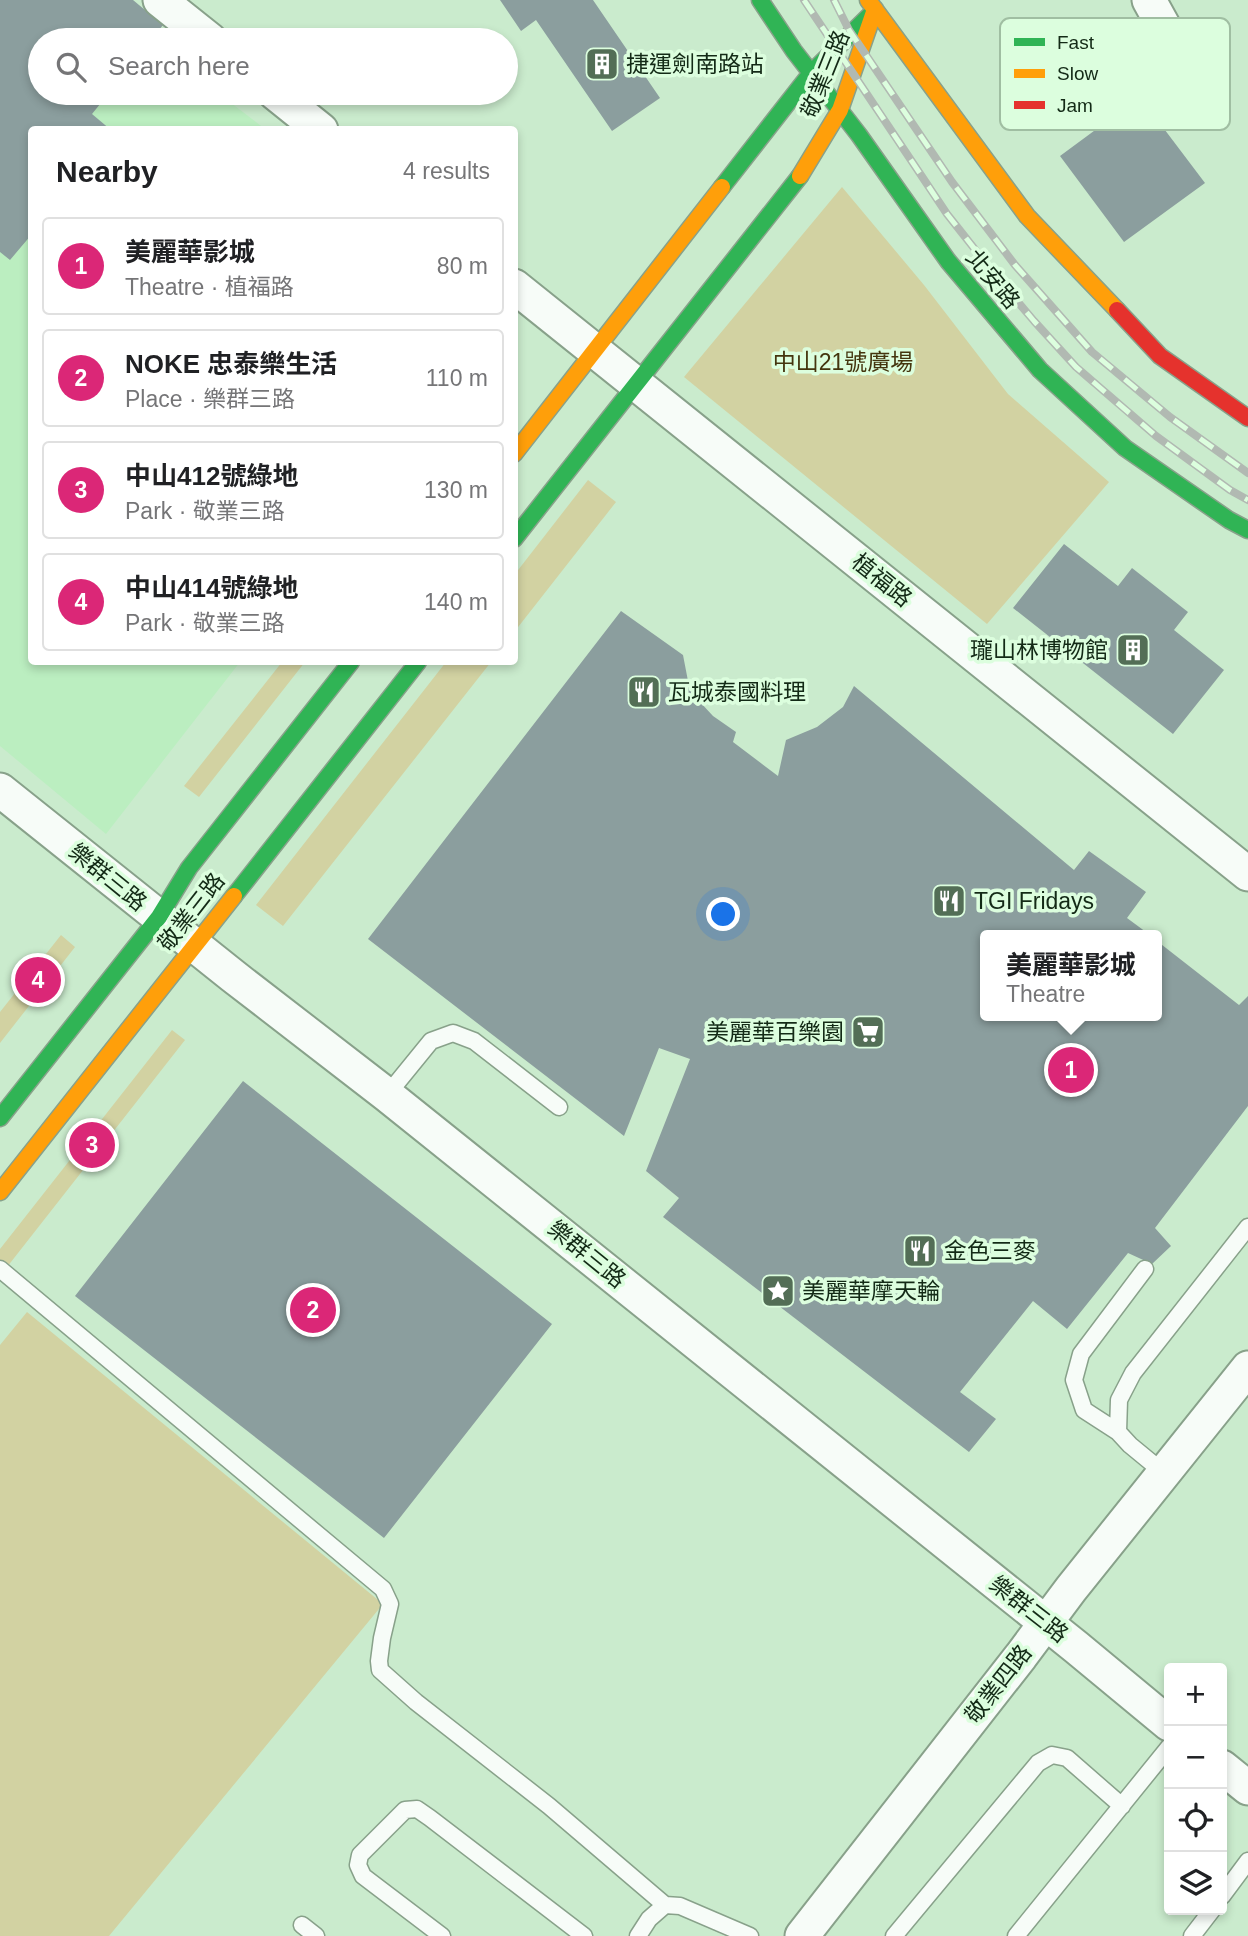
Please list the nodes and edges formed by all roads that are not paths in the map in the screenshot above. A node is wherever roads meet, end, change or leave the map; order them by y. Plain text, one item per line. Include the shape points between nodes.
1 (160, 0) edge
2 (760, 0) edge
3 (1149, 0) edge
4 (874, 3) edge
5 (1159, 18) edge
6 (195, 28) edge
7 (811, 73) junction
8 (290, 105) edge
9 (840, 110) junction
10 (316, 126) edge
11 (518, 289) edge
12 (595, 351) junction
13 (637, 383) junction
14 (1248, 418) edge
15 (518, 449) edge
16 (1248, 530) edge
17 (518, 534) edge
18 (349, 665) edge
19 (416, 665) edge
20 (0, 790) edge
21 (1248, 874) edge
22 (159, 918) junction
23 (194, 945) junction
24 (387, 1095) junction
25 (559, 1107) dead end
26 (0, 1118) edge
27 (0, 1192) edge
28 (1248, 1227) edge
29 (0, 1269) edge
30 (1145, 1269) dead end
31 (1248, 1368) edge
32 (1118, 1432) junction
33 (1164, 1473) junction
34 (1046, 1622) junction
35 (1164, 1720) edge
36 (1164, 1753) edge
37 (1227, 1771) edge
38 (1248, 1788) edge
39 (1122, 1806) junction
40 (1248, 1861) edge
41 (1227, 1889) edge
42 (666, 1905) junction
43 (1208, 1915) edge
44 (302, 1925) dead end
45 (316, 1936) edge
46 (442, 1936) edge
47 (584, 1936) edge
48 (638, 1936) edge
49 (750, 1936) edge
50 (802, 1936) edge
51 (894, 1936) edge
52 (1016, 1936) edge
53 (1192, 1936) edge

1 - 6 street
2 - 7 street, 北安路
3 - 5 street
4 - 7 street, 敬業三路
4 - 9 street, 敬業三路
4 - 14 street via 1027,216 1160,356
7 - 9 street, 北安路
7 - 12 street, 敬業三路
8 - 10 street
9 - 13 street, 敬業三路 via 806,169
9 - 16 street, 北安路 via 948,261 1040,370 1125,448
11 - 12 street, 植福路
12 - 13 street, 植福路
12 - 15 street, 敬業三路
13 - 17 street, 敬業三路
13 - 21 street, 植福路
18 - 22 street, 敬業三路 via 189,868
19 - 23 street, 敬業三路
20 - 22 street, 樂群三路
22 - 23 street, 樂群三路
22 - 26 street, 敬業三路
23 - 24 street, 樂群三路
23 - 27 street, 敬業三路
24 - 25 lane via 431,1041 453,1033 474,1041
24 - 34 street, 樂群三路
28 - 32 lane via 1133,1373 1119,1400
29 - 42 lane via 383,1589 390,1604 380,1670
30 - 32 lane via 1081,1353 1074,1380 1084,1410
31 - 33 street, 敬業四路
32 - 33 lane
33 - 34 street, 敬業四路
34 - 35 street, 樂群三路
34 - 50 street, 敬業四路
36 - 39 lane
37 - 38 street
39 - 51 lane via 1067,1758 1052,1755 1038,1763
39 - 52 lane
40 - 41 lane
42 - 48 lane
42 - 49 lane via 680,1906
43 - 53 lane
44 - 45 lane
46 - 47 lane via 363,1876 358,1865 360,1856 405,1810 417,1809 430,1818

